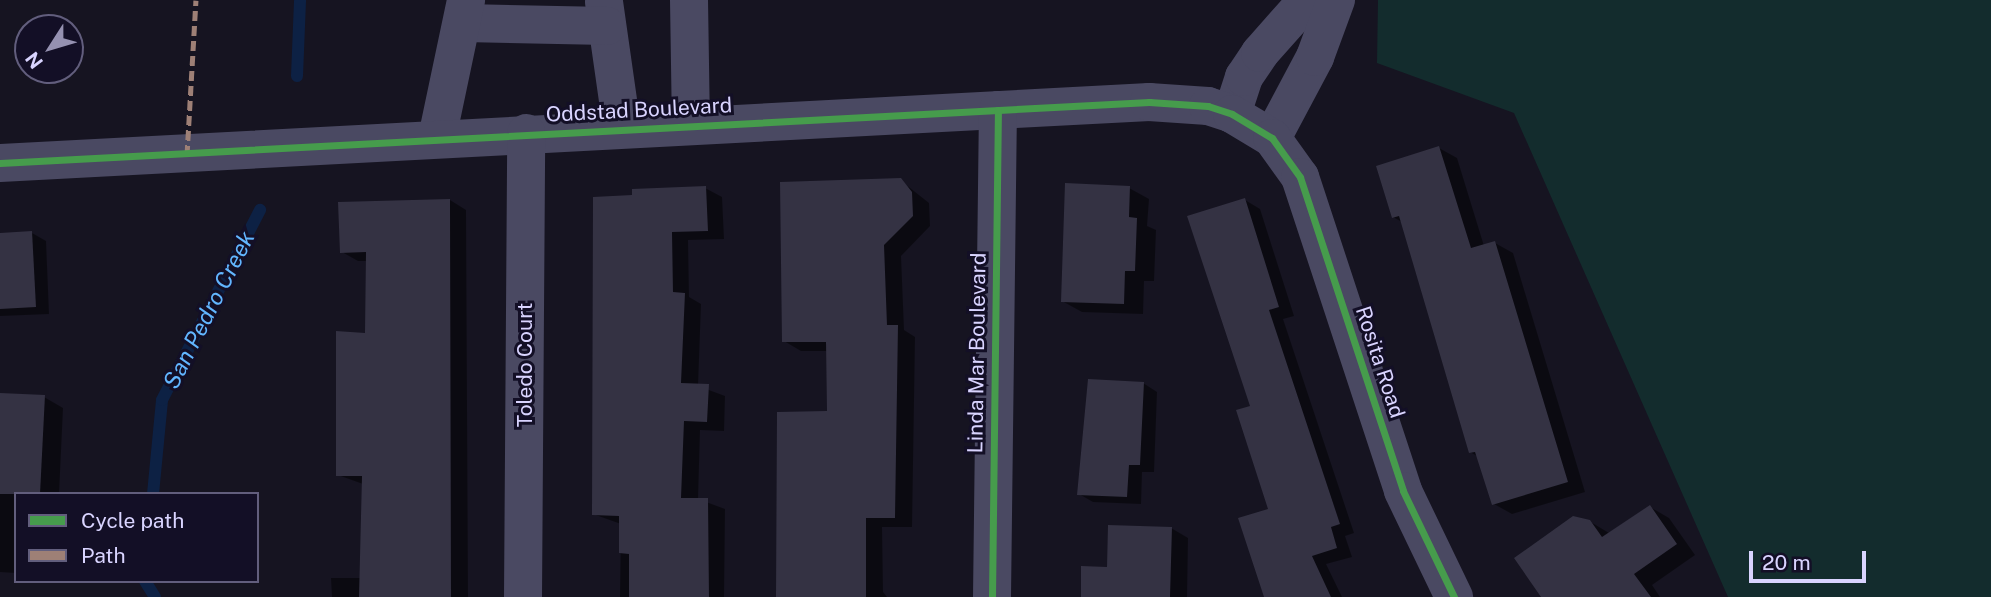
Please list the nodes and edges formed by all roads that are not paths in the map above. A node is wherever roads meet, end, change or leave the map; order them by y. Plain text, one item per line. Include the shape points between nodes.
1 (689, 0) edge
2 (1307, 0) edge
3 (1336, 0) edge
4 (465, 12) edge
5 (605, 13) edge
6 (998, 110) junction
7 (1231, 114) junction
8 (691, 125) junction
9 (622, 129) junction
10 (526, 133) junction
11 (436, 138) junction
12 (1272, 138) junction
13 (0, 163) edge
14 (523, 597) edge
15 (992, 597) edge
16 (1454, 597) edge

1 - 8 street
2 - 7 street via 1260,53 1244,77
3 - 12 street via 1315,57
4 - 5 street
4 - 11 street
5 - 9 street
6 - 7 street, Oddstad Boulevard via 1178,102
6 - 8 street, Oddstad Boulevard
6 - 15 street, Linda Mar Boulevard
7 - 12 street, Oddstad Boulevard
8 - 9 street, Oddstad Boulevard
9 - 10 street, Oddstad Boulevard
10 - 11 street, Oddstad Boulevard
10 - 14 street, Toledo Court
11 - 13 street, Oddstad Boulevard
12 - 16 street, Rosita Road via 1288,157 1310,201 1403,491

